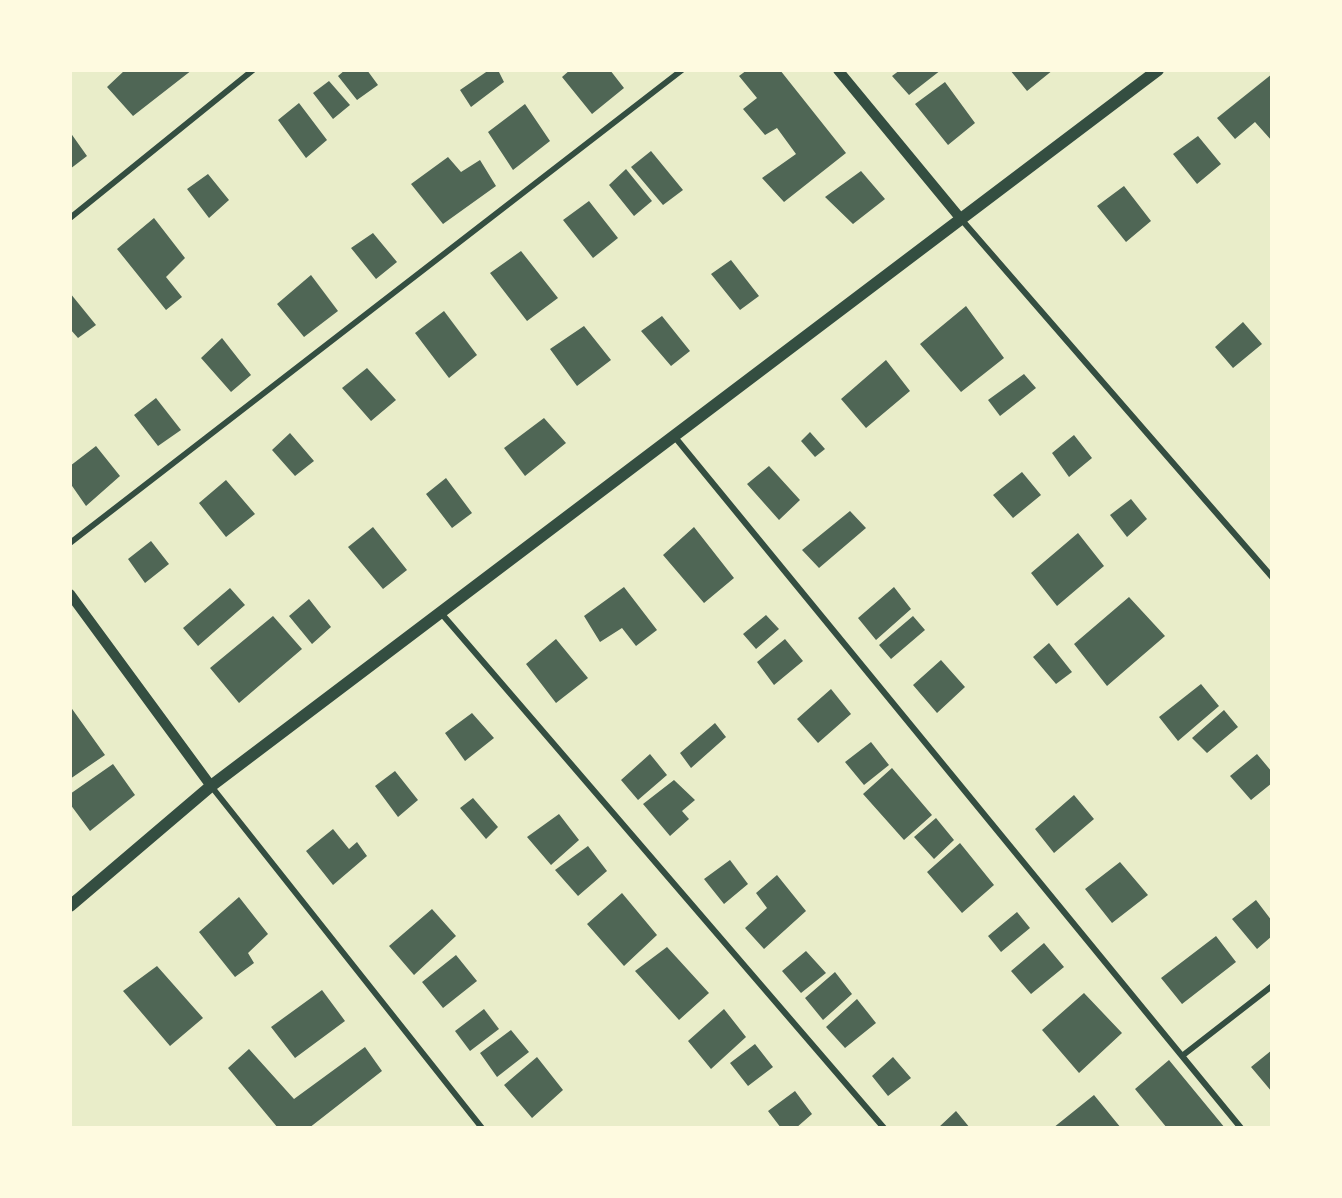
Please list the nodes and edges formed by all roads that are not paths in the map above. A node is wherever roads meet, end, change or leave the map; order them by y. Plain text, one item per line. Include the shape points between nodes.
1 (254, 70) edge
2 (682, 70) edge
3 (838, 70) edge
4 (1158, 70) edge
5 (70, 219) edge
6 (961, 219) junction
7 (674, 436) junction
8 (70, 543) edge
9 (1272, 577) edge
10 (70, 594) edge
11 (440, 613) junction
12 (211, 786) junction
13 (70, 906) edge
14 (1272, 986) edge
15 (1182, 1056) junction
16 (482, 1128) edge
17 (884, 1128) edge
18 (1241, 1128) edge

1 - 5 street
2 - 8 street
3 - 6 street
4 - 6 main road
6 - 7 main road
6 - 9 street
7 - 11 main road
7 - 15 street
10 - 12 street
11 - 12 main road
11 - 17 street
12 - 13 main road
12 - 16 street
14 - 15 street
15 - 18 street

